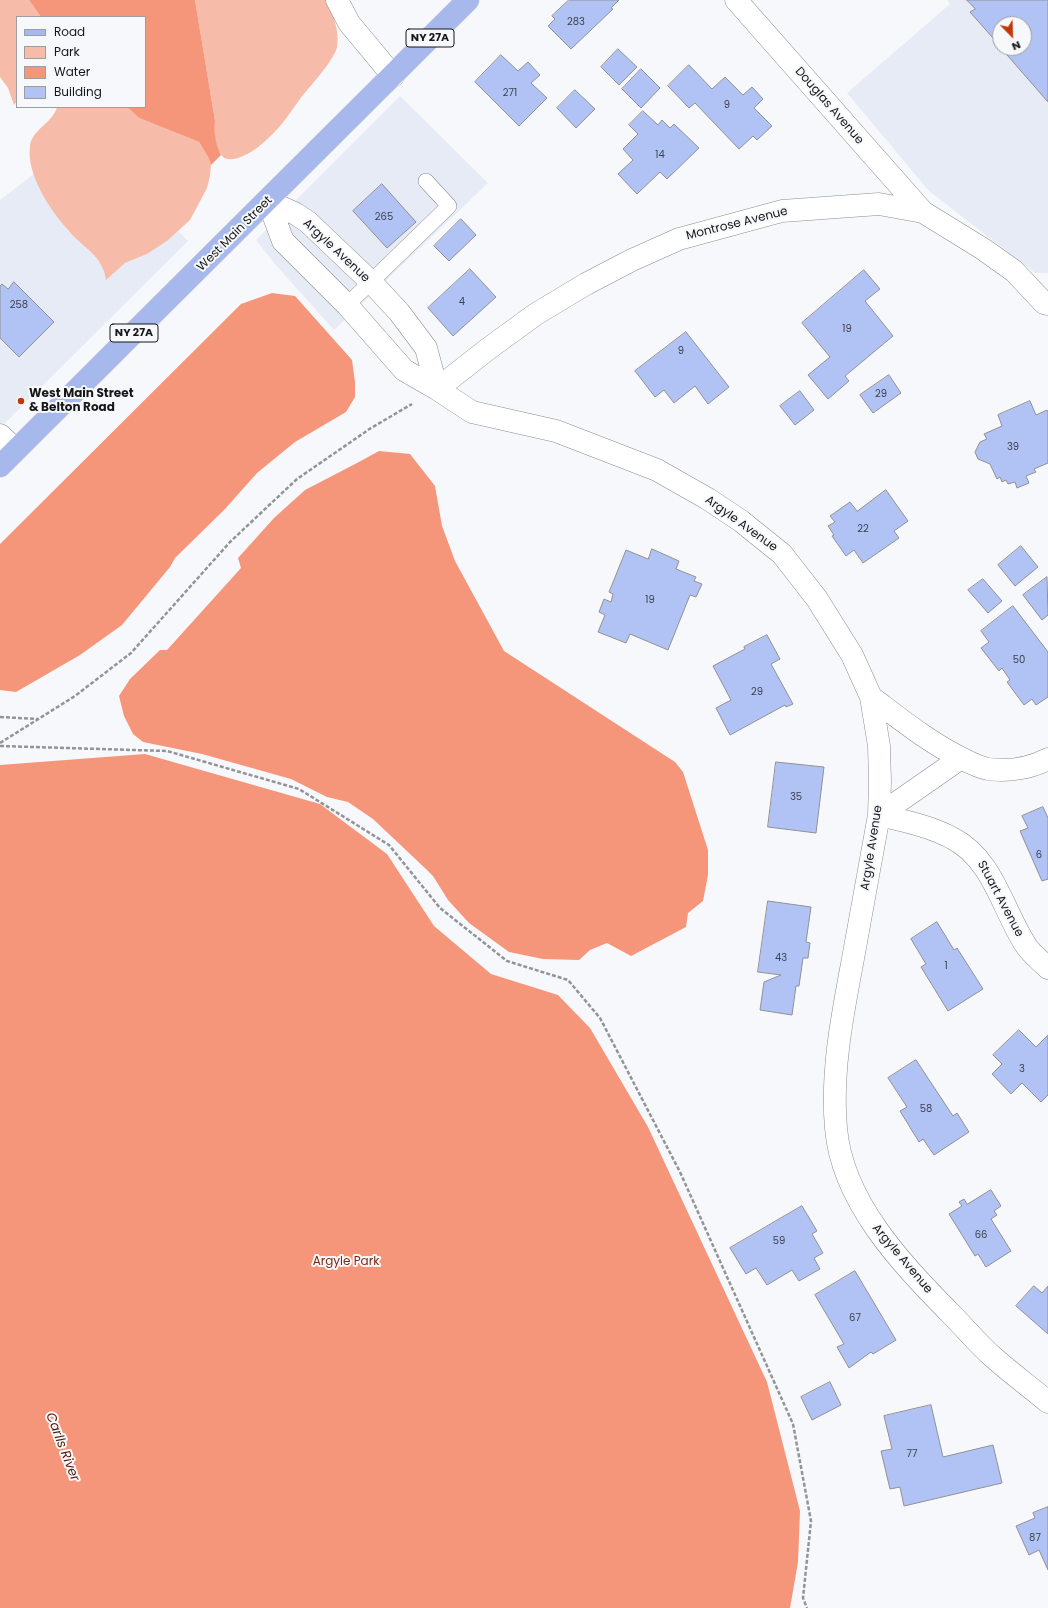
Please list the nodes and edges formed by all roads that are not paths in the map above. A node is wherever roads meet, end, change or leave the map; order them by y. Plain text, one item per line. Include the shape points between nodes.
1 (337, 0) edge
2 (468, 0) edge
3 (736, 0) edge
4 (393, 76) junction
5 (426, 181) dead end
6 (268, 201) junction
7 (923, 212) junction
8 (371, 282) junction
9 (347, 305) junction
10 (1047, 305) edge
11 (437, 389) junction
12 (0, 435) edge
13 (16, 450) junction
14 (0, 466) edge
15 (871, 697) junction
16 (961, 758) junction
17 (1048, 759) edge
18 (879, 815) junction
19 (1048, 968) edge
20 (1048, 1402) edge

1 - 4 street via 349,23
2 - 4 main road, West Main Street / NY 27A
3 - 7 street, Douglas Avenue
4 - 6 main road, West Main Street / NY 27A
5 - 8 lane via 449,206
6 - 8 street, Argyle Avenue via 308,222
6 - 9 street, Argyle Avenue via 283,241
6 - 13 main road, West Main Street / NY 27A
7 - 10 street, Montrose Avenue via 1014,271
7 - 11 street, Montrose Avenue via 879,204 782,211 679,239 586,284 536,314
8 - 9 lane
8 - 11 street, Argyle Avenue via 399,312 426,348
9 - 11 street, Argyle Avenue via 404,370
11 - 15 street, Argyle Avenue via 472,412 556,431 657,470 742,521 782,554 817,599 852,655
12 - 13 street
13 - 14 main road, West Main Street / NY 27A
15 - 16 street via 935,745
15 - 18 street, Argyle Avenue via 879,746
16 - 17 street via 989,769 1025,767
16 - 18 street
18 - 19 street, Stuart Avenue via 931,828 953,838 979,858 989,872 1025,946
18 - 20 street, Argyle Avenue via 842,1016 836,1085 836,1129 842,1156 850,1182 871,1223 895,1254 992,1356

